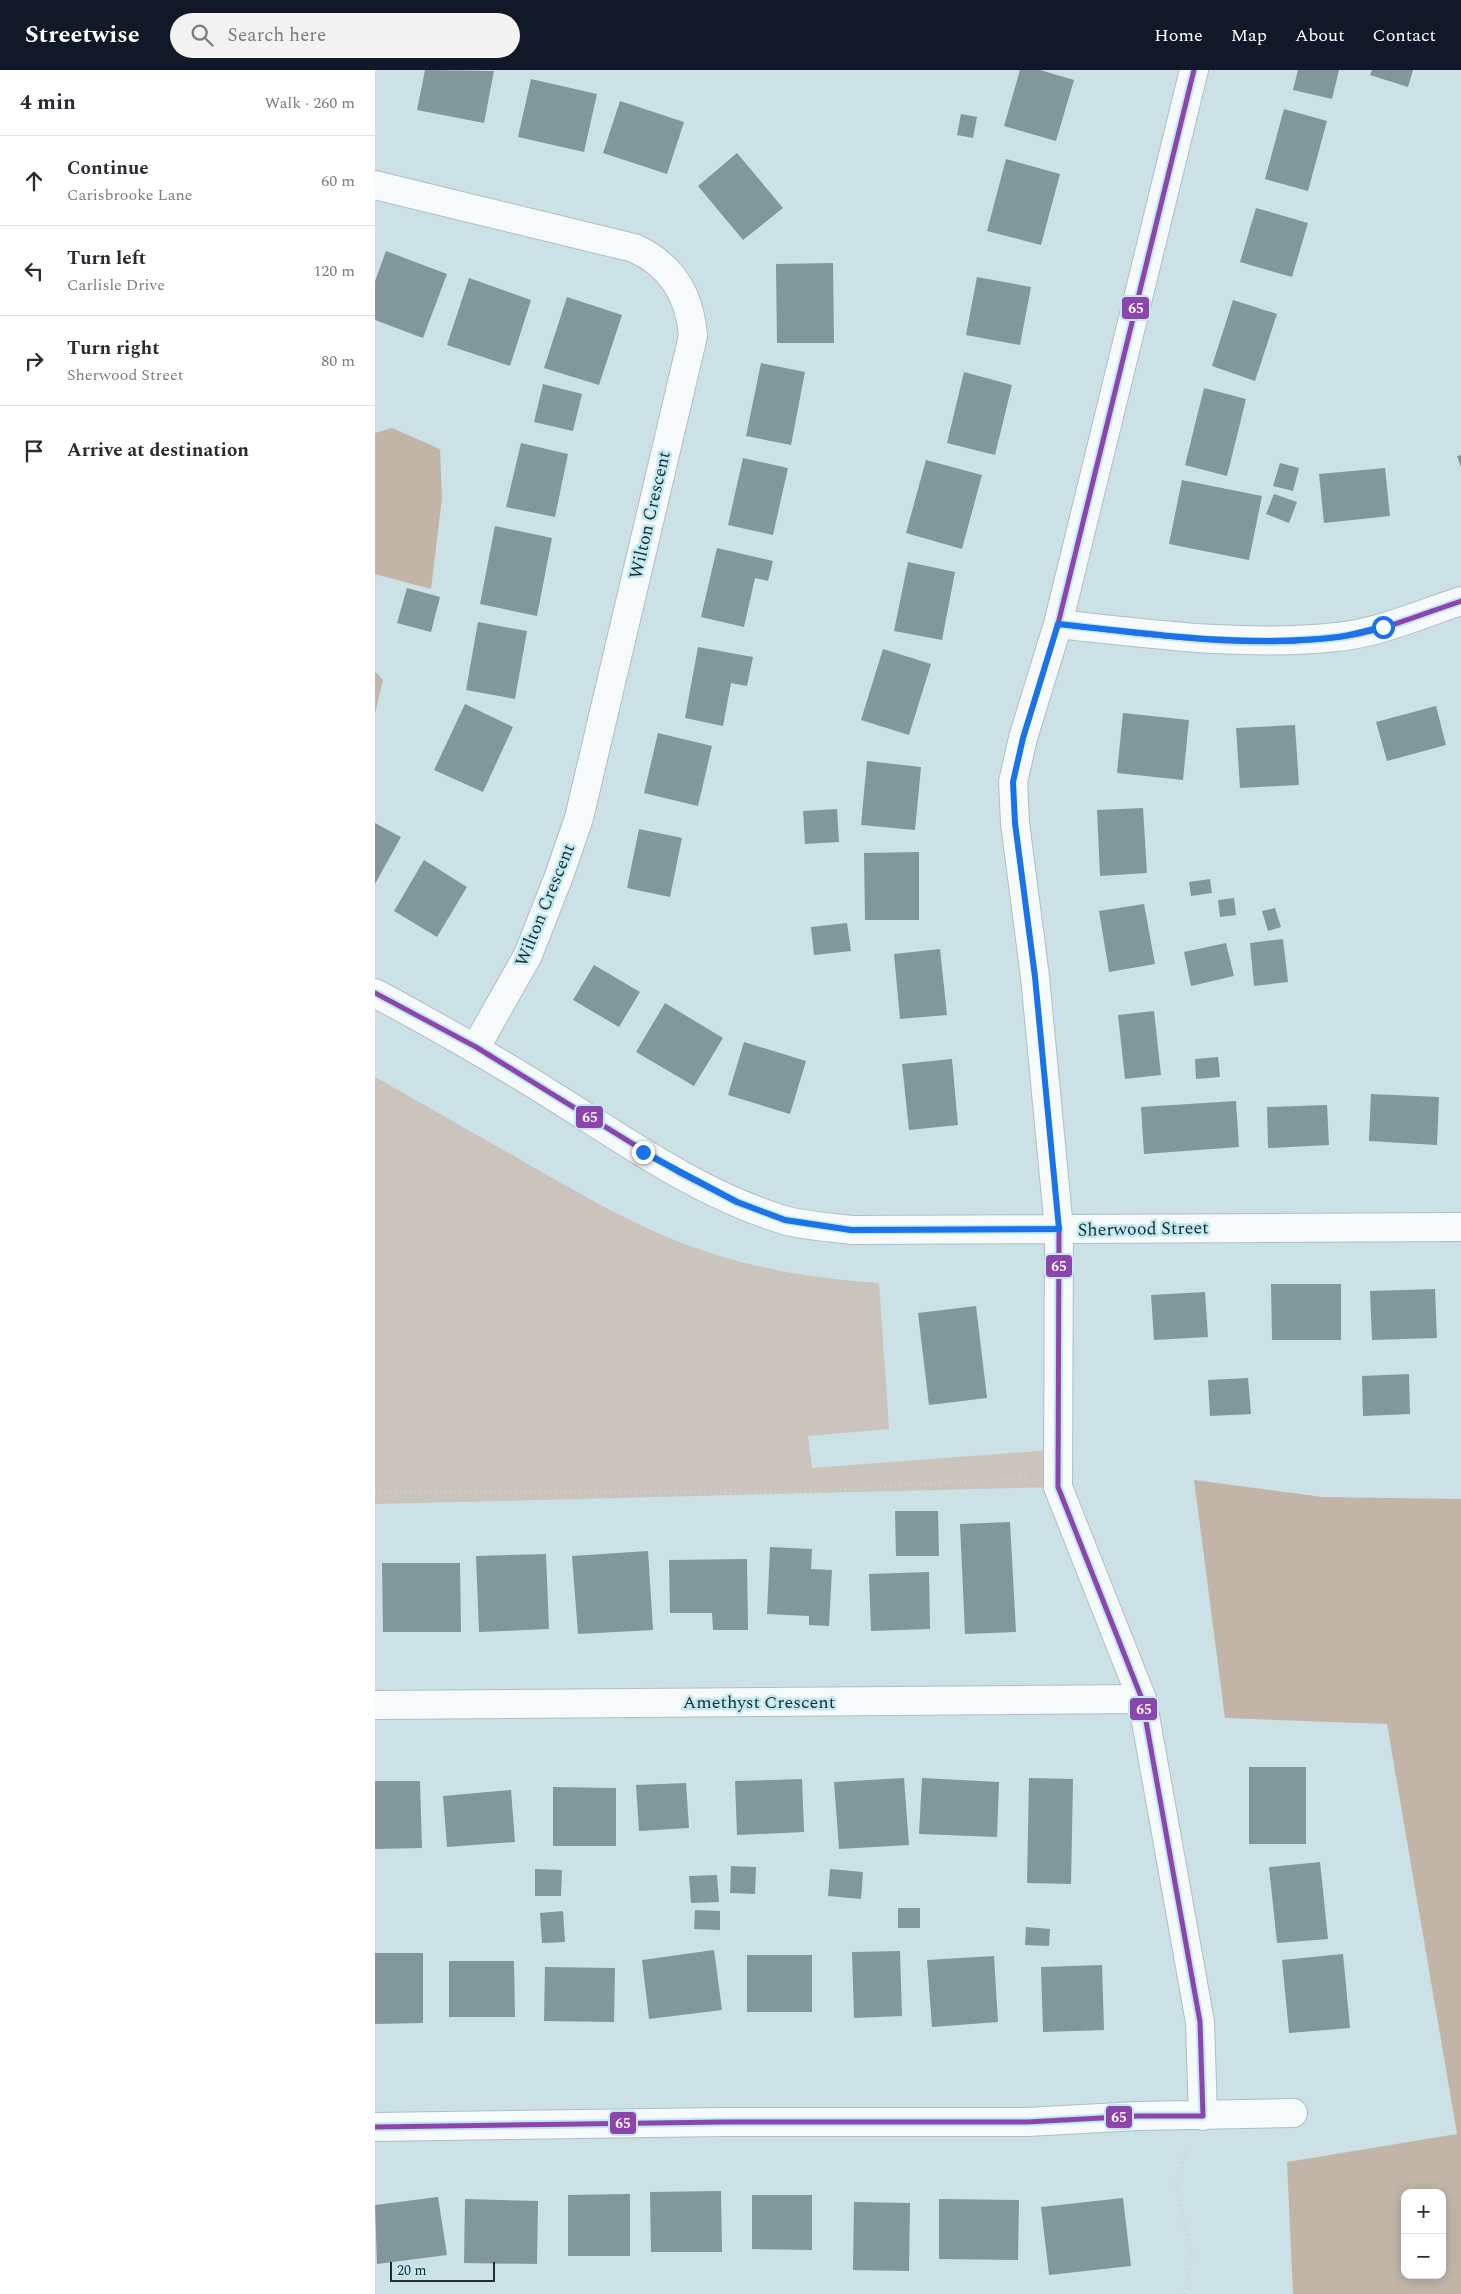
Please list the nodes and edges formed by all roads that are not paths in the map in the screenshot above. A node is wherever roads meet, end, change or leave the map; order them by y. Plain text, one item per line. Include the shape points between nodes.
1 (1194, 70) edge
2 (375, 185) edge
3 (1461, 601) edge
4 (1058, 624) junction
5 (375, 993) edge
6 (475, 1047) junction
7 (1461, 1227) edge
8 (1059, 1229) junction
9 (1142, 1699) junction
10 (375, 1705) edge
11 (1293, 2113) dead end
12 (1203, 2116) junction
13 (375, 2127) edge

1 - 4 street
2 - 6 street, Wilton Crescent via 634,248 660,263 671,274 687,301 692,321 693,336 579,818 528,954
3 - 4 street via 1383,627 1339,637 1209,641
4 - 8 street via 1013,782
5 - 6 street, Sherwood Street
6 - 8 street, Sherwood Street via 673,1169 737,1202 785,1220 851,1230
7 - 8 street, Sherwood Street
8 - 9 street via 1058,1487
9 - 10 street, Amethyst Crescent
9 - 12 street via 1200,2022
11 - 12 street
12 - 13 street via 1027,2122

